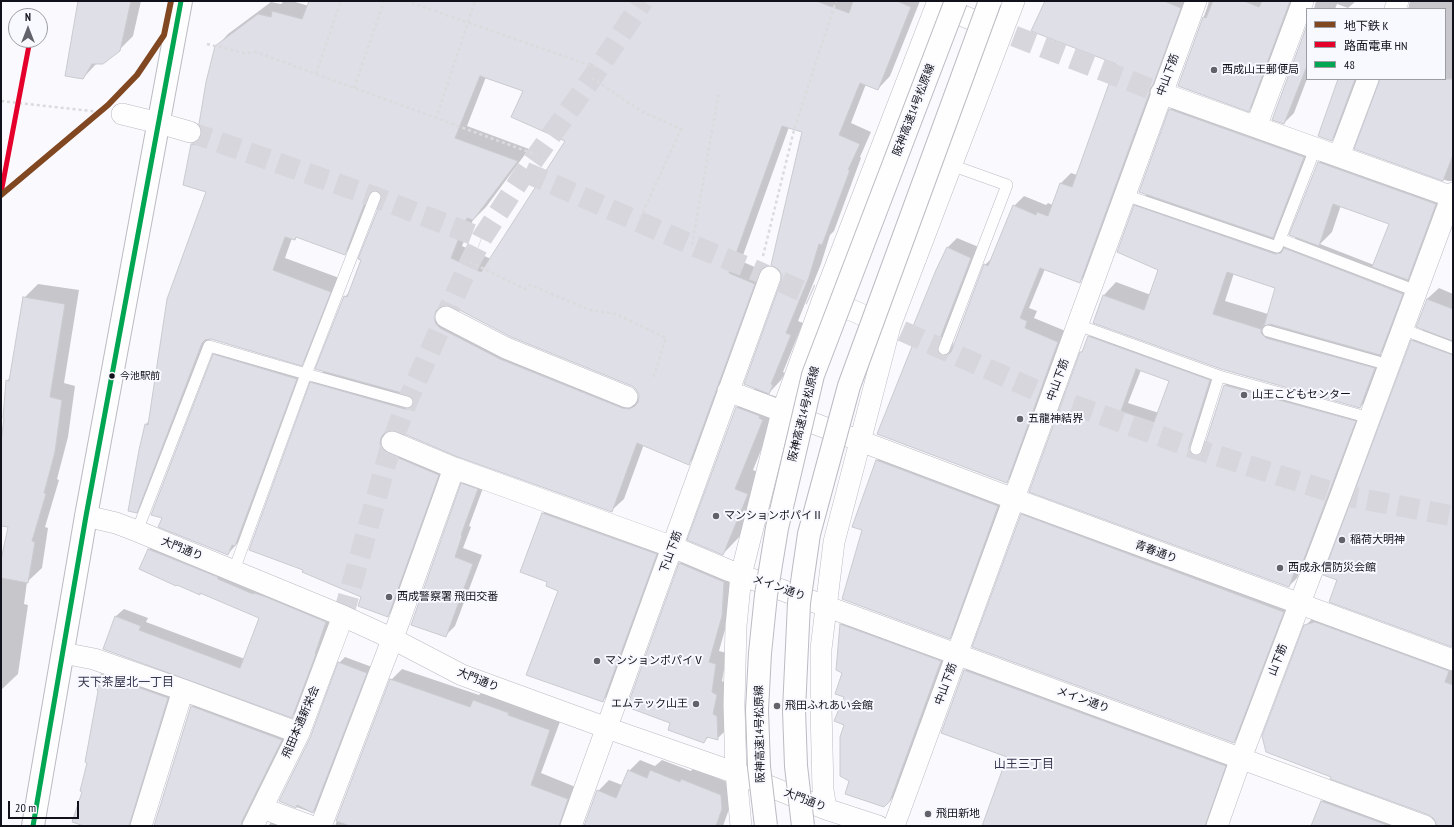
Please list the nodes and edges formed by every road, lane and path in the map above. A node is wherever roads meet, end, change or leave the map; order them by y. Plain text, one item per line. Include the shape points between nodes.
1 (181, 1) edge
2 (341, 1) edge
3 (384, 1) edge
4 (406, 1) edge
5 (476, 1) edge
6 (836, 1) edge
7 (990, 1) edge
8 (1014, 1) edge
9 (1196, 1) edge
10 (1303, 1) edge
11 (947, 4) edge
12 (469, 22) junction
13 (990, 27) dead end
14 (207, 44) dead end
15 (598, 68) dead end
16 (316, 74) junction
17 (592, 78) dead end
18 (1368, 80) edge
19 (354, 88) junction
20 (719, 92) dead end
21 (1162, 93) junction
22 (1, 100) edge
23 (122, 114) joint
24 (436, 119) junction
25 (159, 123) junction
26 (1256, 127) junction
27 (190, 132) tunnel mouth
28 (1315, 149) junction
29 (537, 155) dead end
30 (1339, 156) junction
31 (951, 165) junction
32 (1125, 195) junction
33 (1453, 195) edge
34 (375, 197) dead end
35 (639, 221) dead end
36 (1280, 239) junction
37 (692, 245) dead end
38 (762, 257) dead end
39 (470, 262) dead end
40 (770, 277) dead end
41 (1416, 291) junction
42 (835, 303) dead end
43 (446, 316) dead end
44 (879, 322) dead end
45 (1078, 325) junction
46 (1402, 330) junction
47 (1268, 331) dead end
48 (1453, 348) edge
49 (944, 349) dead end
50 (1389, 365) junction
51 (306, 374) junction
52 (1219, 376) junction
53 (652, 379) dead end
54 (728, 391) junction
55 (627, 397) dead end
56 (407, 402) dead end
57 (782, 412) junction
58 (1370, 418) junction
59 (861, 441) junction
60 (392, 442) dead end
61 (1196, 449) dead end
62 (454, 468) junction
63 (1014, 499) junction
64 (86, 516) junction
65 (137, 530) junction
66 (673, 547) junction
67 (234, 570) junction
68 (741, 574) junction
69 (1299, 604) junction
70 (826, 605) junction
71 (343, 616) junction
72 (393, 638) junction
73 (63, 653) junction
74 (957, 654) junction
75 (1453, 660) edge
76 (183, 690) junction
77 (607, 728) junction
78 (299, 733) junction
79 (1241, 758) junction
80 (736, 773) junction
81 (826, 809) junction
82 (257, 817) edge
83 (736, 823) edge
84 (33, 826) edge
85 (141, 826) edge
86 (311, 826) edge
87 (322, 826) edge
88 (571, 826) edge
89 (766, 826) edge
90 (803, 826) edge
91 (878, 826) edge
92 (894, 826) edge
93 (1217, 826) edge
94 (1425, 826) edge

1 - 25 main road
2 - 16 path
3 - 19 path
4 - 12 path
5 - 12 path
6 - 38 path via 794,130
7 - 90 main road, bridge via 849,386 809,534 799,603 794,710 796,766
8 - 31 street
9 - 21 street, 中山下筋
10 - 26 street
11 - 13 street
11 - 57 street via 823,299
11 - 89 main road, 阪神高速14号松原線, bridge via 813,375 777,528 766,595 757,710 759,767
12 - 15 path
12 - 24 path
14 - 16 path via 244,53 256,52
16 - 19 path
17 - 35 path via 641,111 681,129
18 - 30 street
19 - 24 path
20 - 37 path
21 - 26 street
21 - 32 street, 中山下筋
22 - 23 path
23 - 25 street
24 - 29 path
25 - 27 street
25 - 64 main road
26 - 28 street
28 - 30 street
28 - 36 lane
30 - 33 street
31 - 49 lane via 1007,185
31 - 59 street via 890,326
32 - 36 lane via 1277,247
32 - 45 street, 中山下筋
33 - 41 street, 山下筋
34 - 51 lane
36 - 41 lane
39 - 53 path via 525,289 530,285 590,310 616,314 666,338
40 - 54 street, 下山下筋
41 - 46 street, 山下筋
42 - 44 street
43 - 55 street via 506,348
45 - 52 lane
45 - 63 street, 中山下筋
46 - 48 lane
46 - 50 street, 山下筋
47 - 50 lane
50 - 58 street, 山下筋
51 - 56 lane
51 - 65 lane via 210,346
51 - 67 lane
52 - 58 lane
52 - 61 lane
54 - 57 street, 青春通り
54 - 66 street, 下山下筋
57 - 59 street, 青春通り
57 - 68 street
58 - 69 street, 山下筋
59 - 63 street, 青春通り
59 - 70 street via 834,542
60 - 62 street, メイン通り
62 - 66 street, メイン通り
62 - 72 street
63 - 69 street, 青春通り
63 - 74 street, 中山下筋
64 - 65 street, 大門通り
64 - 73 main road
65 - 67 street, 大門通り
66 - 68 street, メイン通り
66 - 77 street, 下山下筋
67 - 71 street, 大門通り
68 - 70 street, メイン通り
68 - 80 street via 736,626 734,705
69 - 75 street, 青春通り
69 - 79 street, 山下筋
70 - 74 street, メイン通り
70 - 81 street via 821,649 823,790
71 - 72 street, 大門通り
71 - 78 street, 飛田本通新栄会
72 - 77 street, 大門通り via 462,675
72 - 87 street
73 - 76 street via 94,659
73 - 84 main road
74 - 79 street, メイン通り
74 - 92 street, 中山下筋
76 - 78 street
76 - 85 street
77 - 80 street, 大門通り
77 - 88 street, 下山下筋
78 - 82 street, 飛田本通新栄会
79 - 93 street, 山下筋
79 - 94 street, メイン通り
80 - 81 street, 大門通り
80 - 83 street
81 - 91 street, 大門通り
82 - 86 street

